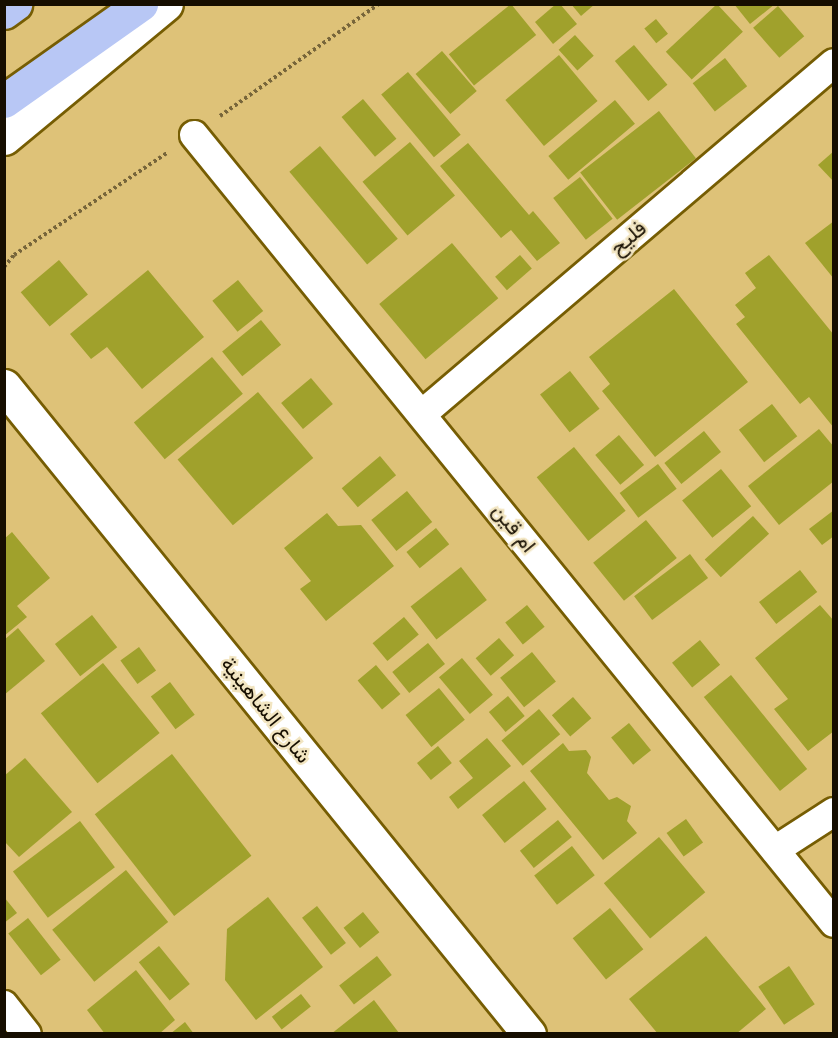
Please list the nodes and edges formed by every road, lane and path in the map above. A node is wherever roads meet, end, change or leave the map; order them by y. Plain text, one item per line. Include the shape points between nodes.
1 (15, 4) edge
2 (141, 4) edge
3 (166, 4) edge
4 (4, 12) edge
5 (834, 63) edge
6 (4, 101) edge
7 (194, 135) dead end
8 (4, 138) edge
9 (4, 386) edge
10 (422, 414) junction
11 (834, 812) edge
12 (775, 850) junction
13 (834, 923) edge
14 (4, 1005) edge
15 (27, 1034) edge
16 (529, 1034) edge

1 - 4 highway
2 - 6 highway
3 - 8 street
5 - 10 street, فليح
7 - 10 street, ام قين
9 - 16 street, شارع الشاهينية
10 - 12 street, ام قين
11 - 12 street
12 - 13 street, ام قين
14 - 15 street

